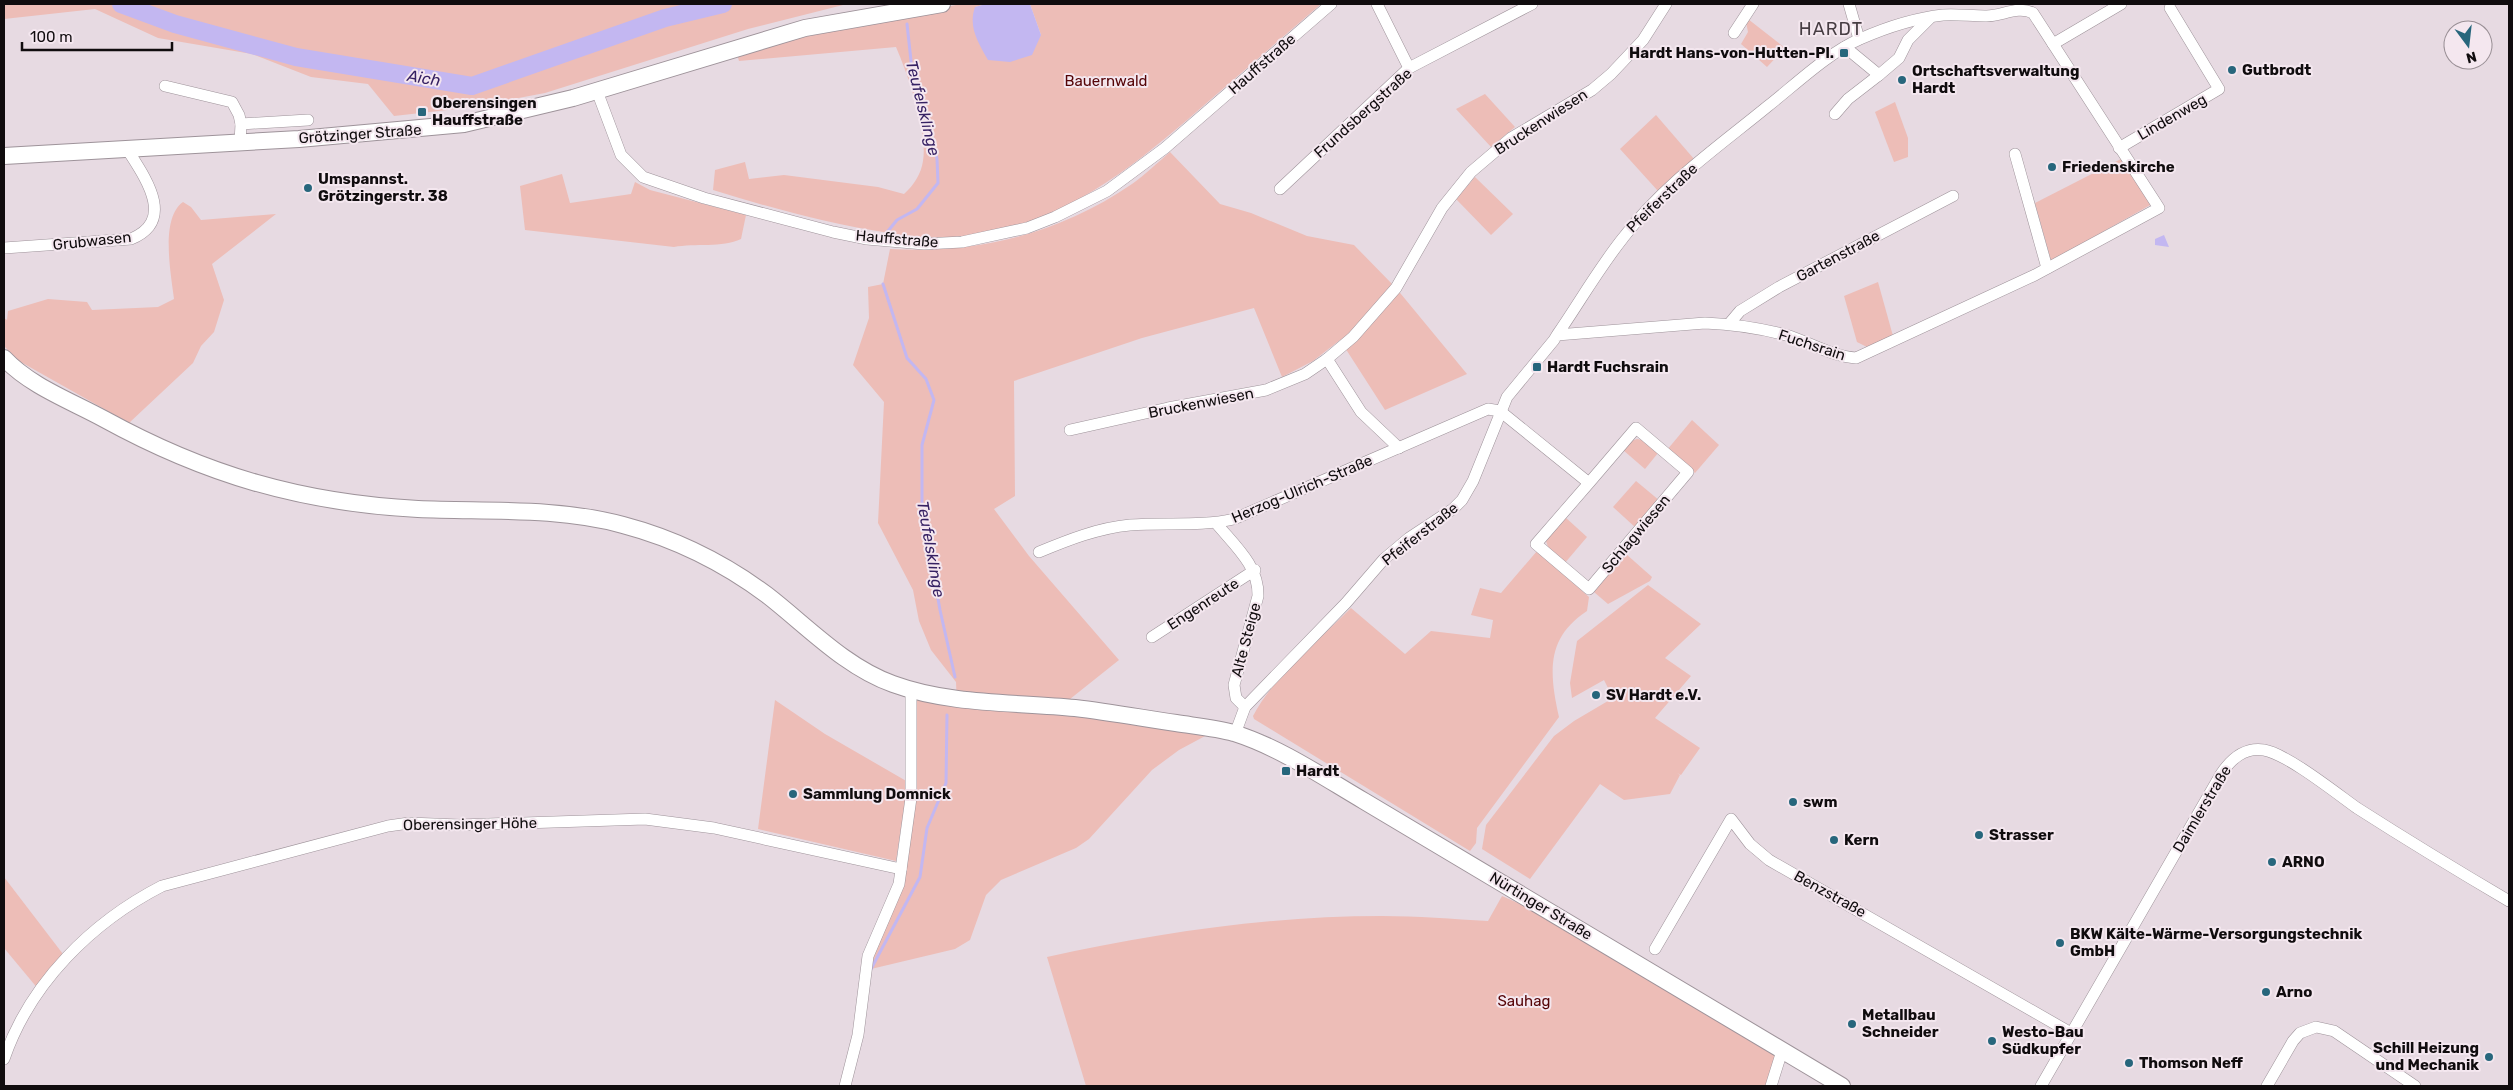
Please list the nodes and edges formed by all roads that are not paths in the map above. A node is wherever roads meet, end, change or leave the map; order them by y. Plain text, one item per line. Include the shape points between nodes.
1 (942, 4) edge
2 (1331, 4) edge
3 (1378, 4) edge
4 (1532, 4) edge
5 (1666, 4) edge
6 (1753, 4) edge
7 (1849, 4) edge
8 (1952, 4) edge
9 (2121, 4) edge
10 (2023, 6) edge
11 (2170, 8) dead end
12 (1944, 15) junction
13 (1932, 17) junction
14 (1734, 33) dead end
15 (1859, 39) junction
16 (2053, 44) junction
17 (1846, 47) junction
18 (1409, 68) junction
19 (1879, 75) junction
20 (165, 86) dead end
21 (596, 91) junction
22 (1835, 114) dead end
23 (308, 120) dead end
24 (241, 124) junction
25 (240, 142) junction
26 (2119, 148) junction
27 (127, 149) junction
28 (2015, 154) dead end
29 (4, 156) edge
30 (1280, 189) dead end
31 (1953, 196) dead end
32 (2159, 208) joint
33 (4, 248) edge
34 (2047, 268) junction
35 (1729, 324) junction
36 (1557, 335) junction
37 (4, 358) edge
38 (1327, 359) junction
39 (1500, 411) junction
40 (1070, 430) dead end
41 (1399, 448) junction
42 (1589, 483) junction
43 (1216, 523) junction
44 (1039, 552) dead end
45 (1255, 570) junction
46 (1152, 637) dead end
47 (911, 690) junction
48 (1245, 707) junction
49 (1235, 734) junction
50 (901, 868) junction
51 (2509, 901) edge
52 (1654, 949) dead end
53 (2071, 1033) junction
54 (1782, 1051) junction
55 (4, 1059) edge
56 (845, 1086) edge
57 (1771, 1086) edge
58 (1842, 1086) edge
59 (2041, 1086) edge
60 (2267, 1086) edge
61 (2415, 1086) edge

1 - 21 main road, Grötzinger Straße via 805,28
2 - 21 street, Hauffstraße via 1165,148 1107,191 1027,228 962,242 924,244 833,232 704,198 643,177 621,155
3 - 18 street
4 - 18 street, Frundsbergstraße
5 - 38 street, Bruckenwiesen via 1638,47 1611,74 1592,90 1511,138 1471,172 1442,208 1396,288 1353,337
6 - 14 street
7 - 15 street
8 - 12 street
9 - 16 street
10 - 12 street, Pfeiferstraße via 1997,16
10 - 16 street, Pfeiferstraße via 2036,16
11 - 26 street, Lindenweg via 2219,89
12 - 13 street, Pfeiferstraße
13 - 15 street, Pfeiferstraße
13 - 19 street via 1908,40 1899,58
15 - 17 street, Pfeiferstraße
16 - 26 street, Pfeiferstraße
17 - 19 street
17 - 36 street, Pfeiferstraße via 1656,200 1623,237
18 - 30 street, Frundsbergstraße
19 - 22 street via 1848,99
20 - 24 street via 232,102
21 - 25 main road, Grötzinger Straße via 524,112 455,125
23 - 24 street
24 - 25 street
25 - 27 main road, Grötzinger Straße
26 - 32 street, Pfeiferstraße
27 - 29 main road, Grötzinger Straße
27 - 33 street, Grubwasen via 152,190 152,225 139,236 115,241
28 - 34 street
31 - 35 street, Gartenstraße via 1779,287 1740,311
32 - 34 street, Fuchsrain
34 - 35 street, Fuchsrain via 1856,358 1844,357 1785,335
35 - 36 street, Fuchsrain via 1705,323
36 - 39 street, Pfeiferstraße via 1507,396
37 - 47 main road, Nürtinger Straße via 31,380 125,431 190,462 242,481 326,500 372,506 581,516 657,536 689,548 739,576 862,669
38 - 40 street, Bruckenwiesen via 1305,374 1266,390
38 - 41 street via 1361,412
39 - 41 street, Herzog-Ulrich-Straße via 1488,409
39 - 42 street
39 - 48 street, Pfeiferstraße via 1473,481 1462,500 1453,510 1409,538 1384,559
41 - 43 street, Herzog-Ulrich-Straße via 1277,502
42 - 42 street, Schlagwiesen via 1536,544 1589,589 1688,472 1636,428
43 - 44 street, Herzog-Ulrich-Straße via 1128,525 1100,530
43 - 45 street
45 - 46 street, Engenreute
45 - 48 street, Alte Steige via 1259,582 1258,596 1234,685 1236,698
47 - 49 main road, Nürtinger Straße via 984,701 1123,714
47 - 50 street via 911,798
48 - 49 street, Pfeiferstraße
49 - 54 main road, Nürtinger Straße via 1292,759
50 - 55 street, Oberensinger Höhe via 714,828 645,819 388,826 162,886 133,901 66,958 39,990 20,1019
50 - 56 street via 894,901 868,956 858,1035
51 - 53 street, Daimlerstraße via 2359,809 2280,756 2262,750 2250,751 2234,757 2220,774
52 - 53 street, Benzstraße via 1731,819 1750,844 1769,860
53 - 59 street, Daimlerstraße
54 - 57 street
54 - 58 main road, Nürtinger Straße
60 - 61 street via 2293,1041 2300,1033 2316,1027 2334,1031

